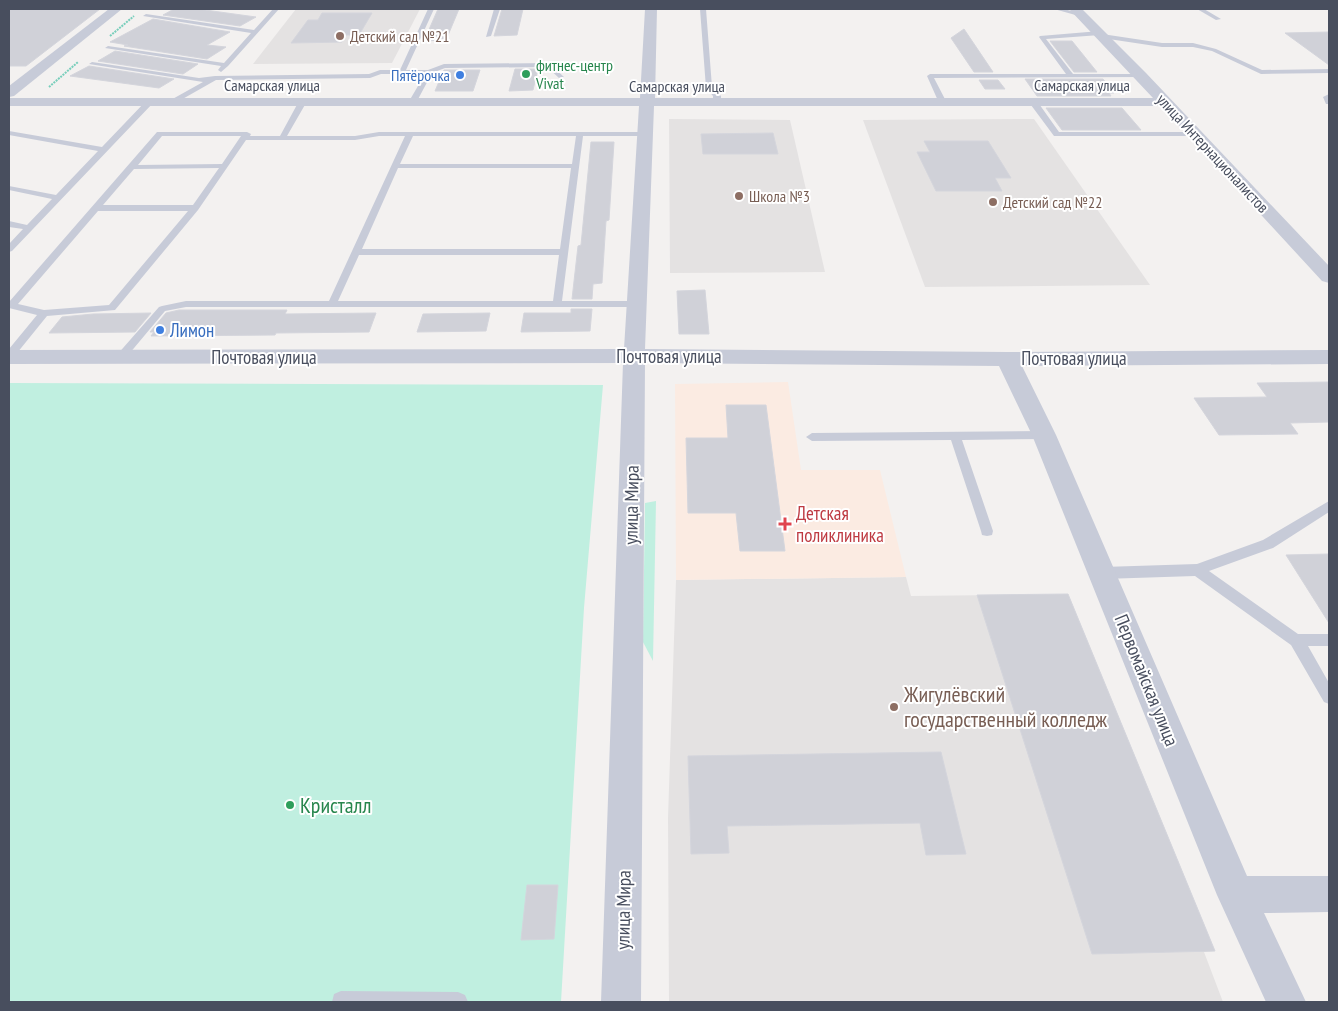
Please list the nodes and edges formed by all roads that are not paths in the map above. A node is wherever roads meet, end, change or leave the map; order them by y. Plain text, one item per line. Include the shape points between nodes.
1 (116, 9) edge
2 (276, 9) edge
3 (431, 9) edge
4 (497, 9) edge
5 (651, 9) edge
6 (702, 9) edge
7 (1057, 9) edge
8 (1200, 9) edge
9 (1077, 11) edge
10 (146, 16) dead end
11 (1218, 19) dead end
12 (256, 32) junction
13 (1101, 35) junction
14 (488, 36) dead end
15 (108, 48) dead end
16 (92, 64) dead end
17 (226, 65) junction
18 (1329, 71) edge
19 (402, 72) junction
20 (429, 72) junction
21 (1071, 76) junction
22 (1141, 76) junction
23 (561, 77) dead end
24 (214, 79) junction
25 (9, 94) edge
26 (1329, 96) edge
27 (9, 102) edge
28 (1165, 102) junction
29 (1329, 102) edge
30 (149, 103) junction
31 (172, 103) junction
32 (302, 103) junction
33 (412, 103) junction
34 (646, 103) junction
35 (717, 103) junction
36 (943, 103) junction
37 (1034, 103) junction
38 (9, 133) edge
39 (410, 134) junction
40 (580, 134) junction
41 (645, 134) junction
42 (1196, 134) junction
43 (244, 138) junction
44 (282, 138) junction
45 (104, 150) junction
46 (224, 166) junction
47 (395, 166) junction
48 (576, 166) junction
49 (131, 167) junction
50 (9, 188) edge
51 (58, 198) junction
52 (96, 208) junction
53 (195, 208) junction
54 (9, 224) edge
55 (29, 228) junction
56 (9, 248) edge
57 (356, 252) junction
58 (564, 252) junction
59 (1329, 276) edge
60 (332, 304) junction
61 (557, 304) junction
62 (638, 304) junction
63 (44, 313) junction
64 (9, 356) edge
65 (634, 356) junction
66 (1329, 357) edge
67 (120, 358) junction
68 (1007, 359) junction
69 (1044, 435) junction
70 (955, 436) junction
71 (812, 437) dead end
72 (1329, 506) edge
73 (987, 531) dead end
74 (1197, 570) junction
75 (1103, 573) junction
76 (1296, 640) junction
77 (1329, 640) edge
78 (1329, 697) edge
79 (1236, 894) junction
80 (1329, 894) edge
81 (341, 1001) dead end
82 (458, 1002) edge
83 (621, 1002) edge
84 (1286, 1002) edge

1 - 25 street
2 - 12 lane
3 - 19 lane
4 - 14 lane
5 - 34 street, улица Мира
6 - 35 lane via 709,88 717,96
7 - 9 lane
8 - 11 lane
9 - 13 street, улица Интернационалистов
10 - 12 lane
12 - 17 lane
13 - 18 lane via 1193,45 1214,50 1261,72
13 - 21 lane via 1042,37
13 - 22 street, улица Интернационалистов
15 - 17 lane
16 - 24 lane via 198,80
17 - 24 lane
19 - 20 lane
19 - 24 lane via 380,72 370,76
20 - 23 lane via 444,66 548,65
20 - 33 lane
21 - 22 lane
21 - 36 lane via 930,76
22 - 28 street, улица Интернационалистов
24 - 31 lane
26 - 29 lane
27 - 30 street, Самарская улица
28 - 37 street, Самарская улица
28 - 42 street, улица Интернационалистов
30 - 31 street, Самарская улица
30 - 45 lane
31 - 32 street, Самарская улица
32 - 33 street, Самарская улица
32 - 44 lane
33 - 34 street, Самарская улица
34 - 35 street, Самарская улица
34 - 41 street, улица Мира
35 - 36 street, Самарская улица
36 - 37 street, Самарская улица
37 - 42 lane via 1057,134
38 - 45 lane
39 - 40 lane
39 - 44 lane
39 - 47 lane
40 - 41 lane
40 - 48 lane
41 - 62 street, улица Мира
42 - 59 street, улица Интернационалистов
43 - 44 lane
43 - 46 lane
43 - 49 lane via 247,134 160,134
45 - 51 lane
46 - 49 lane
46 - 53 lane
47 - 48 lane
47 - 57 lane
48 - 58 lane
49 - 52 lane
50 - 51 lane
51 - 55 lane
52 - 53 lane
52 - 63 lane via 11,306
53 - 63 lane via 112,308
54 - 55 lane
55 - 56 lane
57 - 58 lane
57 - 60 lane
58 - 61 lane
60 - 61 lane
60 - 67 lane via 186,304 162,309
61 - 62 lane
62 - 65 street, улица Мира
63 - 64 lane
64 - 67 street, Почтовая улица
65 - 67 street, Почтовая улица
65 - 68 street, Почтовая улица
65 - 83 street, улица Мира
66 - 68 street, Почтовая улица
68 - 69 street, Первомайская улица
69 - 70 lane
69 - 75 street, Первомайская улица
70 - 71 lane
70 - 73 lane
72 - 74 lane via 1268,544
74 - 75 lane
74 - 76 lane
75 - 79 street, Первомайская улица
76 - 77 lane
76 - 78 lane
79 - 80 street
79 - 84 street, Первомайская улица
81 - 82 lane

